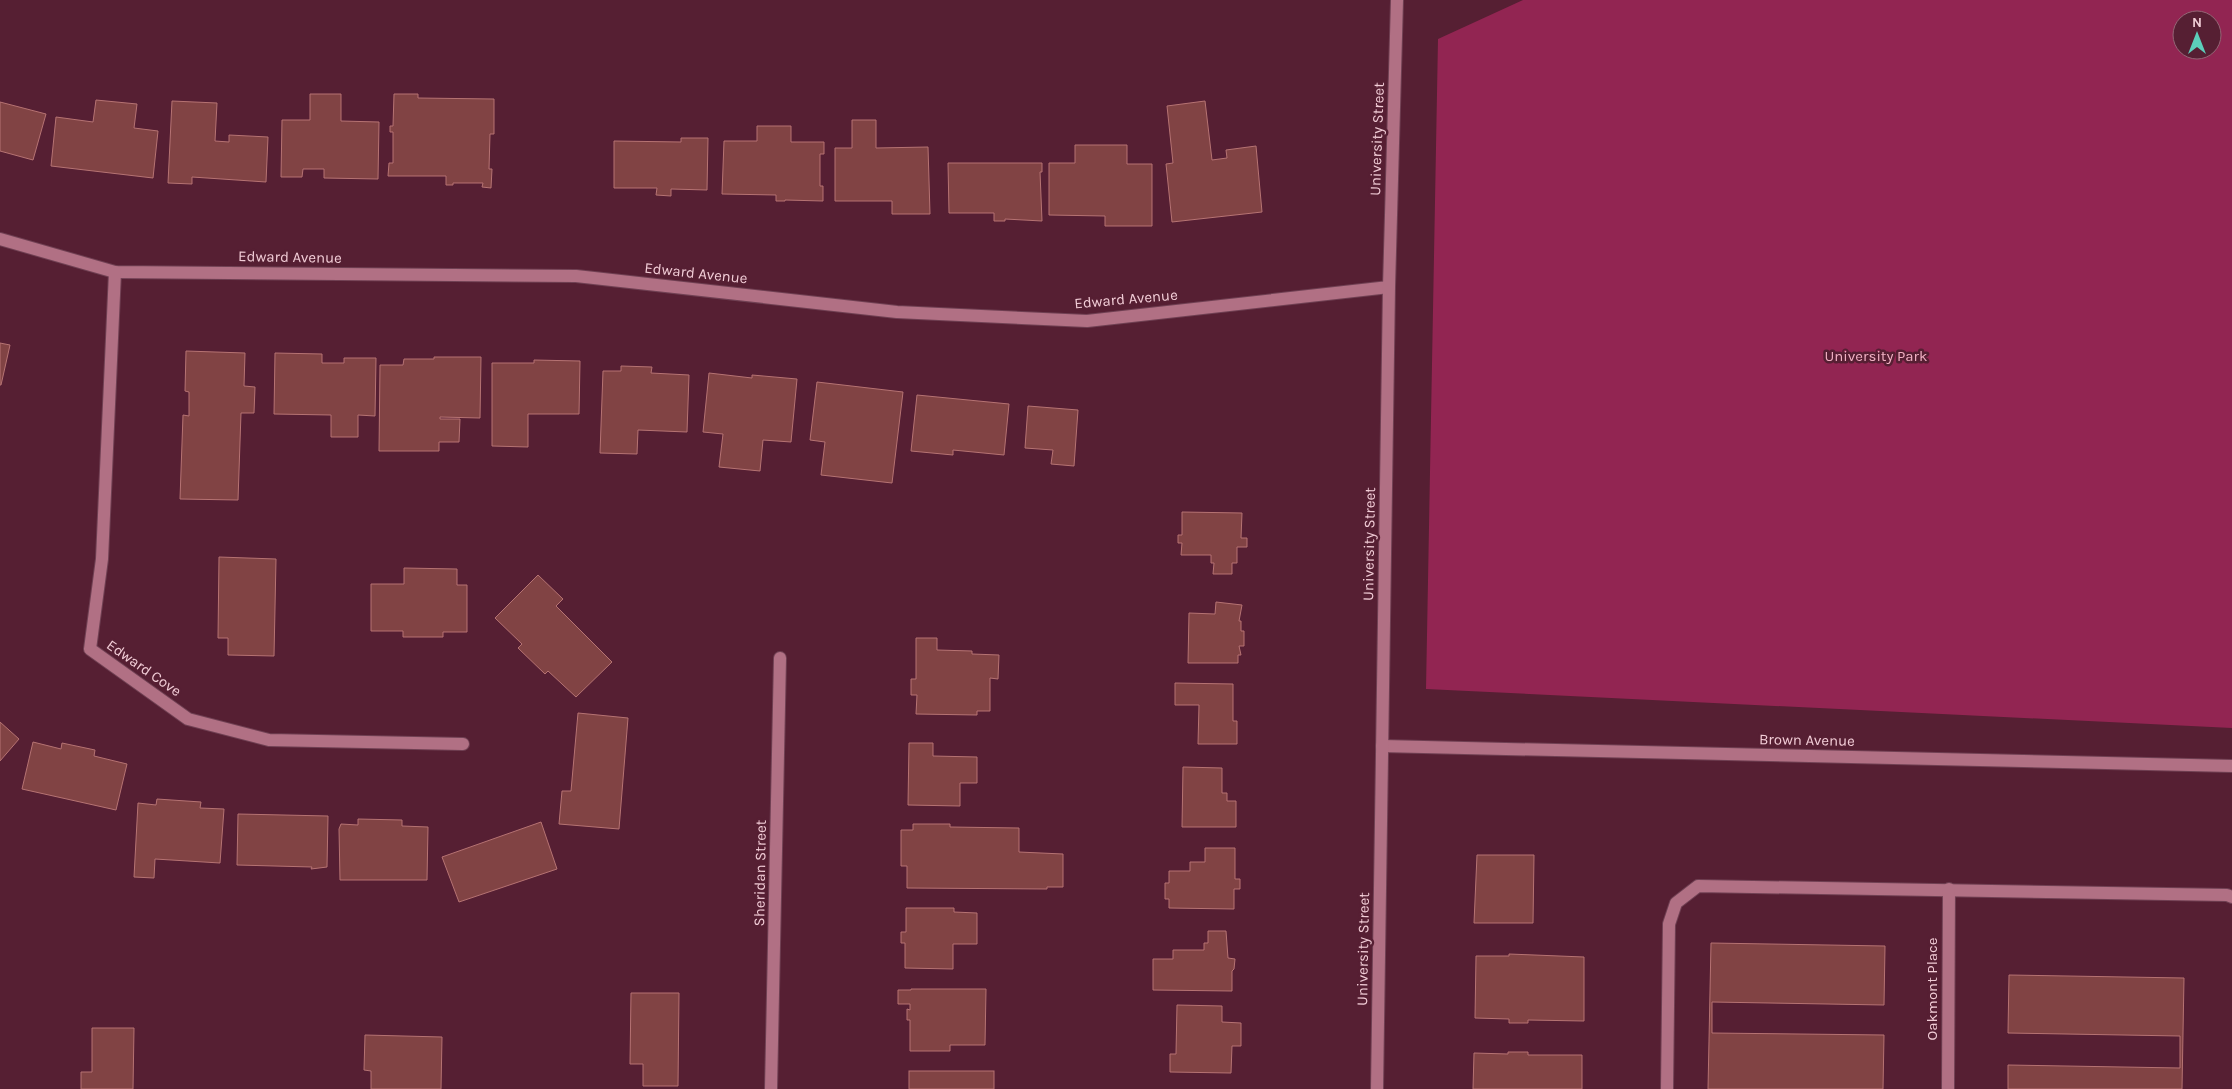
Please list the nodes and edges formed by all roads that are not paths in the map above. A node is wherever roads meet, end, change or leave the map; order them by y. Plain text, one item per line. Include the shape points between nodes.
1 (1397, 3) edge
2 (0, 239) edge
3 (115, 272) junction
4 (1390, 286) junction
5 (780, 658) dead end
6 (463, 744) dead end
7 (1382, 746) junction
8 (2232, 766) edge
9 (1949, 889) junction
10 (2232, 897) edge
11 (772, 1089) edge
12 (1377, 1089) edge
13 (1667, 1089) edge
14 (1948, 1089) edge

1 - 4 street, University Street
2 - 3 street, Edward Avenue
3 - 4 street, Edward Avenue via 576,276 897,312 1087,321
3 - 6 street, Edward Cove via 102,559 90,649 188,719 269,740
4 - 7 street, University Street
5 - 11 street, Sheridan Street
7 - 8 street, Brown Avenue
7 - 12 street, University Street
9 - 10 street
9 - 13 street via 1698,886 1676,903 1669,924
9 - 14 street, Oakmont Place

